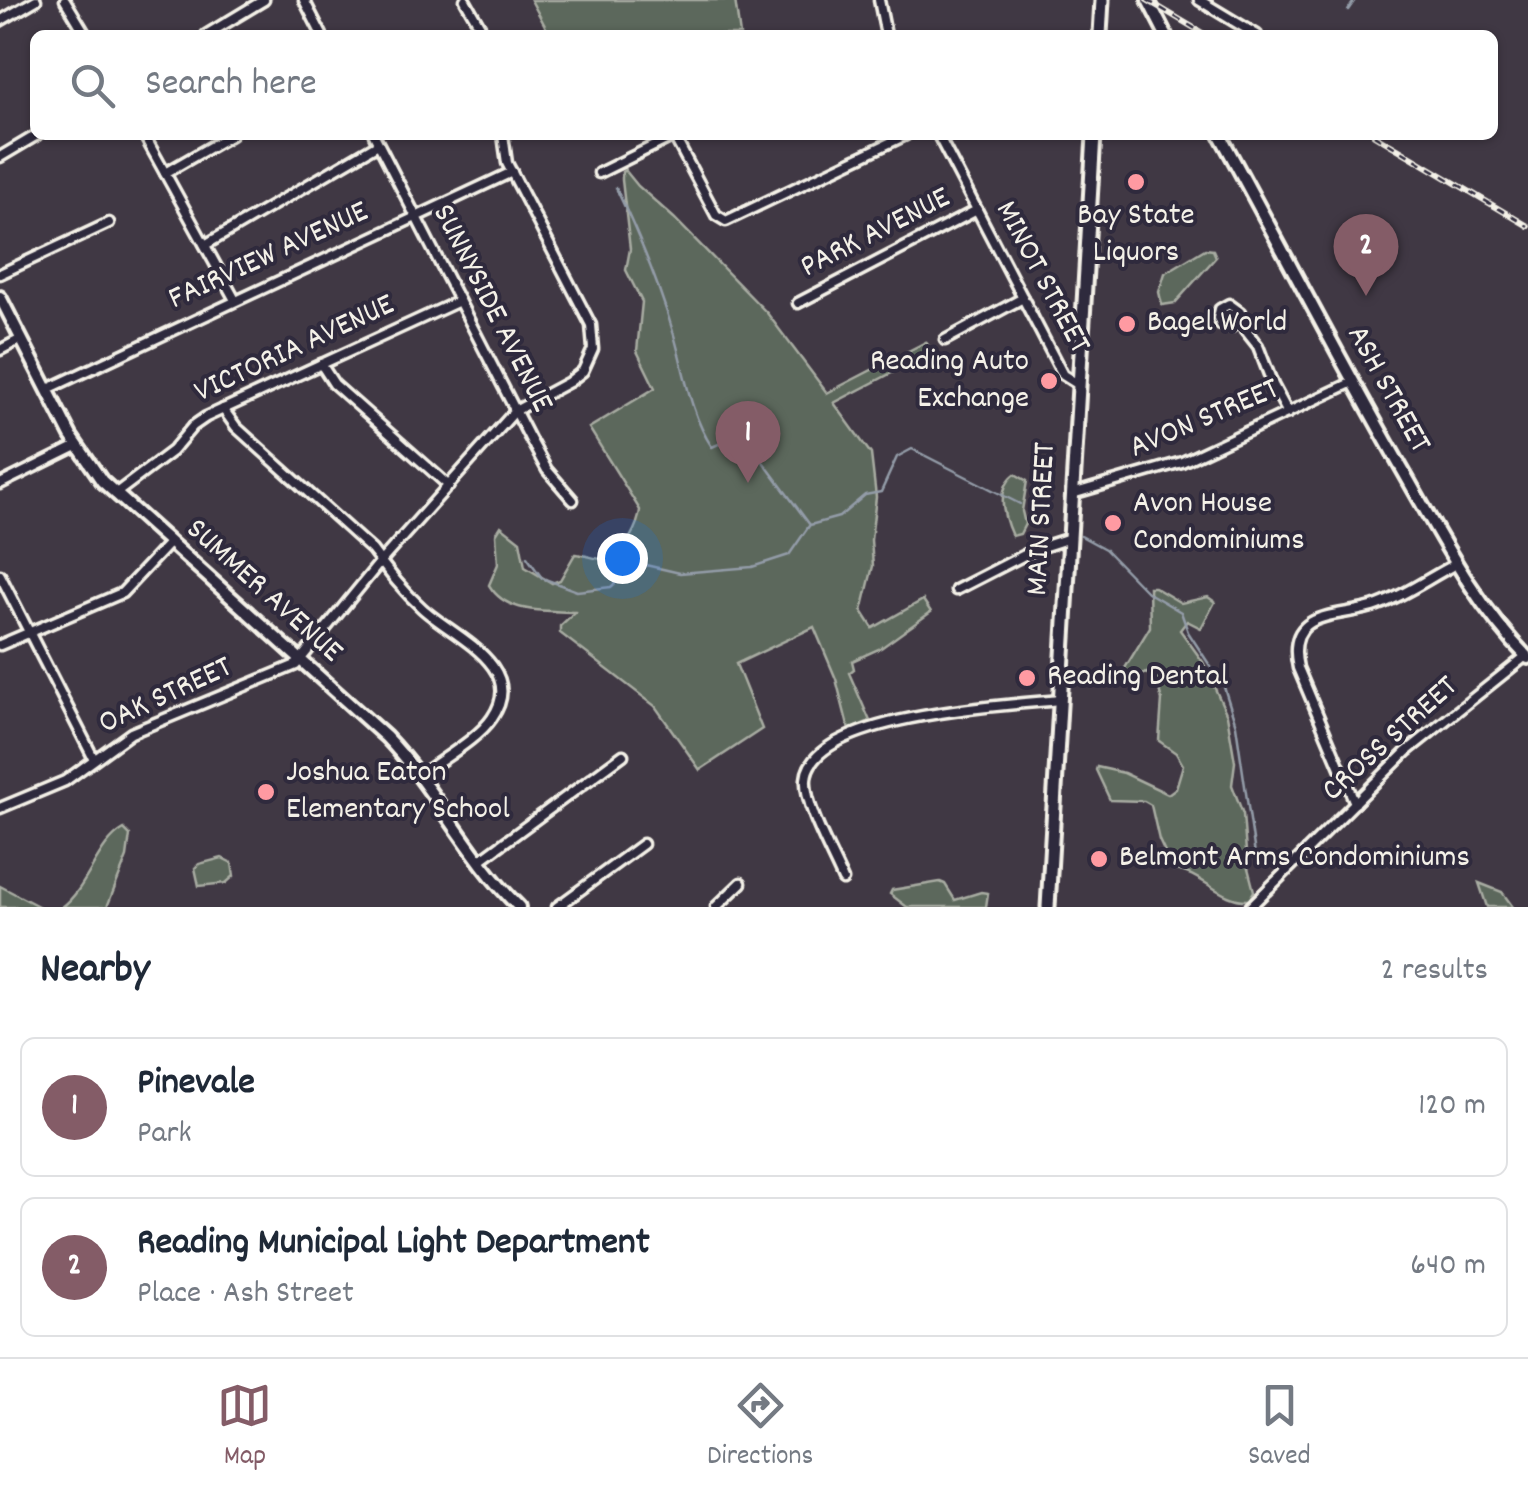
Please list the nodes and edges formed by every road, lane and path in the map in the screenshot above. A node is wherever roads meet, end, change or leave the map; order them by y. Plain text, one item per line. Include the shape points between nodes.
1 (36, 0) edge
2 (66, 0) edge
3 (264, 0) edge
4 (304, 0) edge
5 (465, 0) edge
6 (879, 0) edge
7 (1102, 0) edge
8 (1148, 0) edge
9 (1199, 0) edge
10 (0, 21) edge
11 (83, 30) edge
12 (214, 30) edge
13 (319, 30) edge
14 (482, 30) edge
15 (884, 30) edge
16 (1100, 30) edge
17 (1163, 30) edge
18 (1249, 30) edge
19 (30, 139) edge
20 (147, 140) edge
21 (223, 140) edge
22 (374, 140) edge
23 (377, 140) edge
24 (503, 140) edge
25 (668, 140) edge
26 (678, 140) edge
27 (896, 140) edge
28 (941, 140) edge
29 (1094, 140) edge
30 (1223, 140) edge
31 (0, 156) edge
32 (512, 172) junction
33 (165, 173) junction
34 (599, 173) dead end
35 (977, 210) junction
36 (416, 216) junction
37 (109, 222) dead end
38 (205, 245) junction
39 (0, 274) edge
40 (0, 297) edge
41 (1023, 298) junction
42 (236, 300) junction
43 (459, 301) junction
44 (798, 303) dead end
45 (1239, 322) dead end
46 (21, 339) junction
47 (945, 340) dead end
48 (0, 350) edge
49 (322, 364) junction
50 (1353, 382) junction
51 (1078, 386) junction
52 (48, 389) junction
53 (224, 409) junction
54 (516, 411) junction
55 (1288, 413) junction
56 (77, 446) junction
57 (0, 484) edge
58 (449, 486) junction
59 (115, 494) junction
60 (1072, 494) junction
61 (573, 500) dead end
62 (1070, 538) junction
63 (169, 542) junction
64 (381, 562) junction
65 (1456, 564) junction
66 (0, 576) edge
67 (956, 590) dead end
68 (29, 632) junction
69 (0, 645) edge
70 (1527, 657) edge
71 (302, 660) junction
72 (1060, 700) junction
73 (622, 754) dead end
74 (94, 760) junction
75 (420, 776) junction
76 (1354, 803) junction
77 (0, 808) edge
78 (643, 844) dead end
79 (478, 862) junction
80 (843, 880) dead end
81 (741, 882) dead end
82 (516, 904) edge
83 (501, 907) edge
84 (557, 907) edge
85 (716, 907) edge
86 (1048, 907) edge
87 (1250, 907) edge

1 - 10 street
2 - 11 street
3 - 12 street
4 - 13 street
5 - 14 street
6 - 15 street
7 - 16 main road
8 - 17 street
9 - 18 street
19 - 31 street
20 - 33 street
21 - 33 street
22 - 38 street
23 - 36 street, SUNNYSIDE AVENUE
24 - 32 street
25 - 34 street
26 - 27 street via 716,215 731,220
28 - 35 street, MINOT STREET
29 - 51 main road, MAIN STREET
30 - 50 street, ASH STREET
32 - 36 street, FAIRVIEW AVENUE
32 - 54 street via 594,343 579,375
33 - 38 street
35 - 41 street, MINOT STREET
35 - 44 street, PARK AVENUE
36 - 42 street, FAIRVIEW AVENUE
36 - 43 street, SUNNYSIDE AVENUE
37 - 39 street
38 - 42 street
40 - 46 street, SUMMER AVENUE
41 - 47 street
41 - 51 street, MINOT STREET via 1065,377
42 - 52 street, FAIRVIEW AVENUE
43 - 49 street, VICTORIA AVENUE
43 - 54 street, SUNNYSIDE AVENUE
45 - 55 street
46 - 48 street
46 - 52 street, SUMMER AVENUE
49 - 53 street, VICTORIA AVENUE
49 - 58 street via 332,381
50 - 55 street, AVON STREET
50 - 65 street, ASH STREET
51 - 60 main road, MAIN STREET
52 - 56 street, SUMMER AVENUE
53 - 59 street, VICTORIA AVENUE via 199,421
53 - 64 street
54 - 58 street
54 - 61 street, SUNNYSIDE AVENUE via 547,470
55 - 60 street, AVON STREET via 1182,462
56 - 57 street
56 - 59 street, SUMMER AVENUE
58 - 64 street
59 - 63 street, SUMMER AVENUE
60 - 62 main road, MAIN STREET
62 - 67 street
62 - 72 main road, MAIN STREET
63 - 68 street via 122,593
63 - 71 street, SUMMER AVENUE
64 - 71 street
64 - 75 street via 428,614 485,654 500,682 491,720
65 - 70 street, ASH STREET
65 - 76 street via 1382,604 1316,618 1300,638 1298,668
66 - 68 street
68 - 69 street
68 - 74 street
70 - 76 street, CROSS STREET via 1406,752
71 - 74 street, OAK STREET via 131,733
71 - 75 street, SUMMER AVENUE
72 - 80 street via 915,717 860,733 818,755 807,772 807,793
72 - 86 main road, MAIN STREET
73 - 79 street
74 - 77 street, OAK STREET via 55,786
75 - 79 street, SUMMER AVENUE
76 - 87 street, CROSS STREET
78 - 84 street
79 - 82 street, SUMMER AVENUE
81 - 85 street
82 - 83 street

